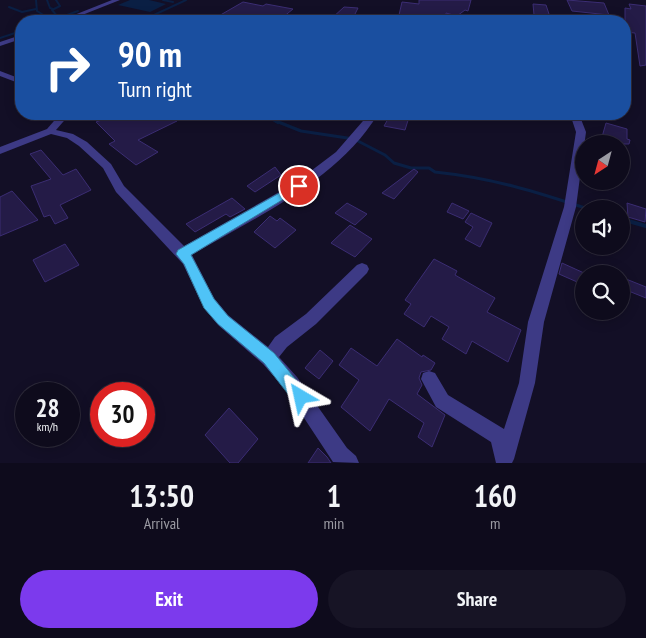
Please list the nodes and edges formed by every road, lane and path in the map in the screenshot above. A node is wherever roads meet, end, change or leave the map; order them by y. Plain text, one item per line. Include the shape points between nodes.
1 (117, 0) edge
2 (78, 15) edge
3 (15, 39) edge
4 (0, 44) edge
5 (0, 73) edge
6 (15, 79) edge
7 (60, 120) edge
8 (369, 120) edge
9 (577, 120) edge
10 (50, 131) junction
11 (0, 151) edge
12 (182, 254) junction
13 (362, 269) dead end
14 (269, 358) junction
15 (429, 379) dead end
16 (503, 461) edge
17 (349, 463) edge

1 - 2 street
3 - 4 street
5 - 6 street
7 - 10 street
8 - 12 street via 340,154 299,186
9 - 16 street via 580,132 570,202 536,322 526,383
10 - 11 street
10 - 12 street via 70,136 107,166 130,200
12 - 14 street via 209,304
13 - 14 street via 312,319 281,342
14 - 17 street
15 - 16 street via 442,401 499,436

